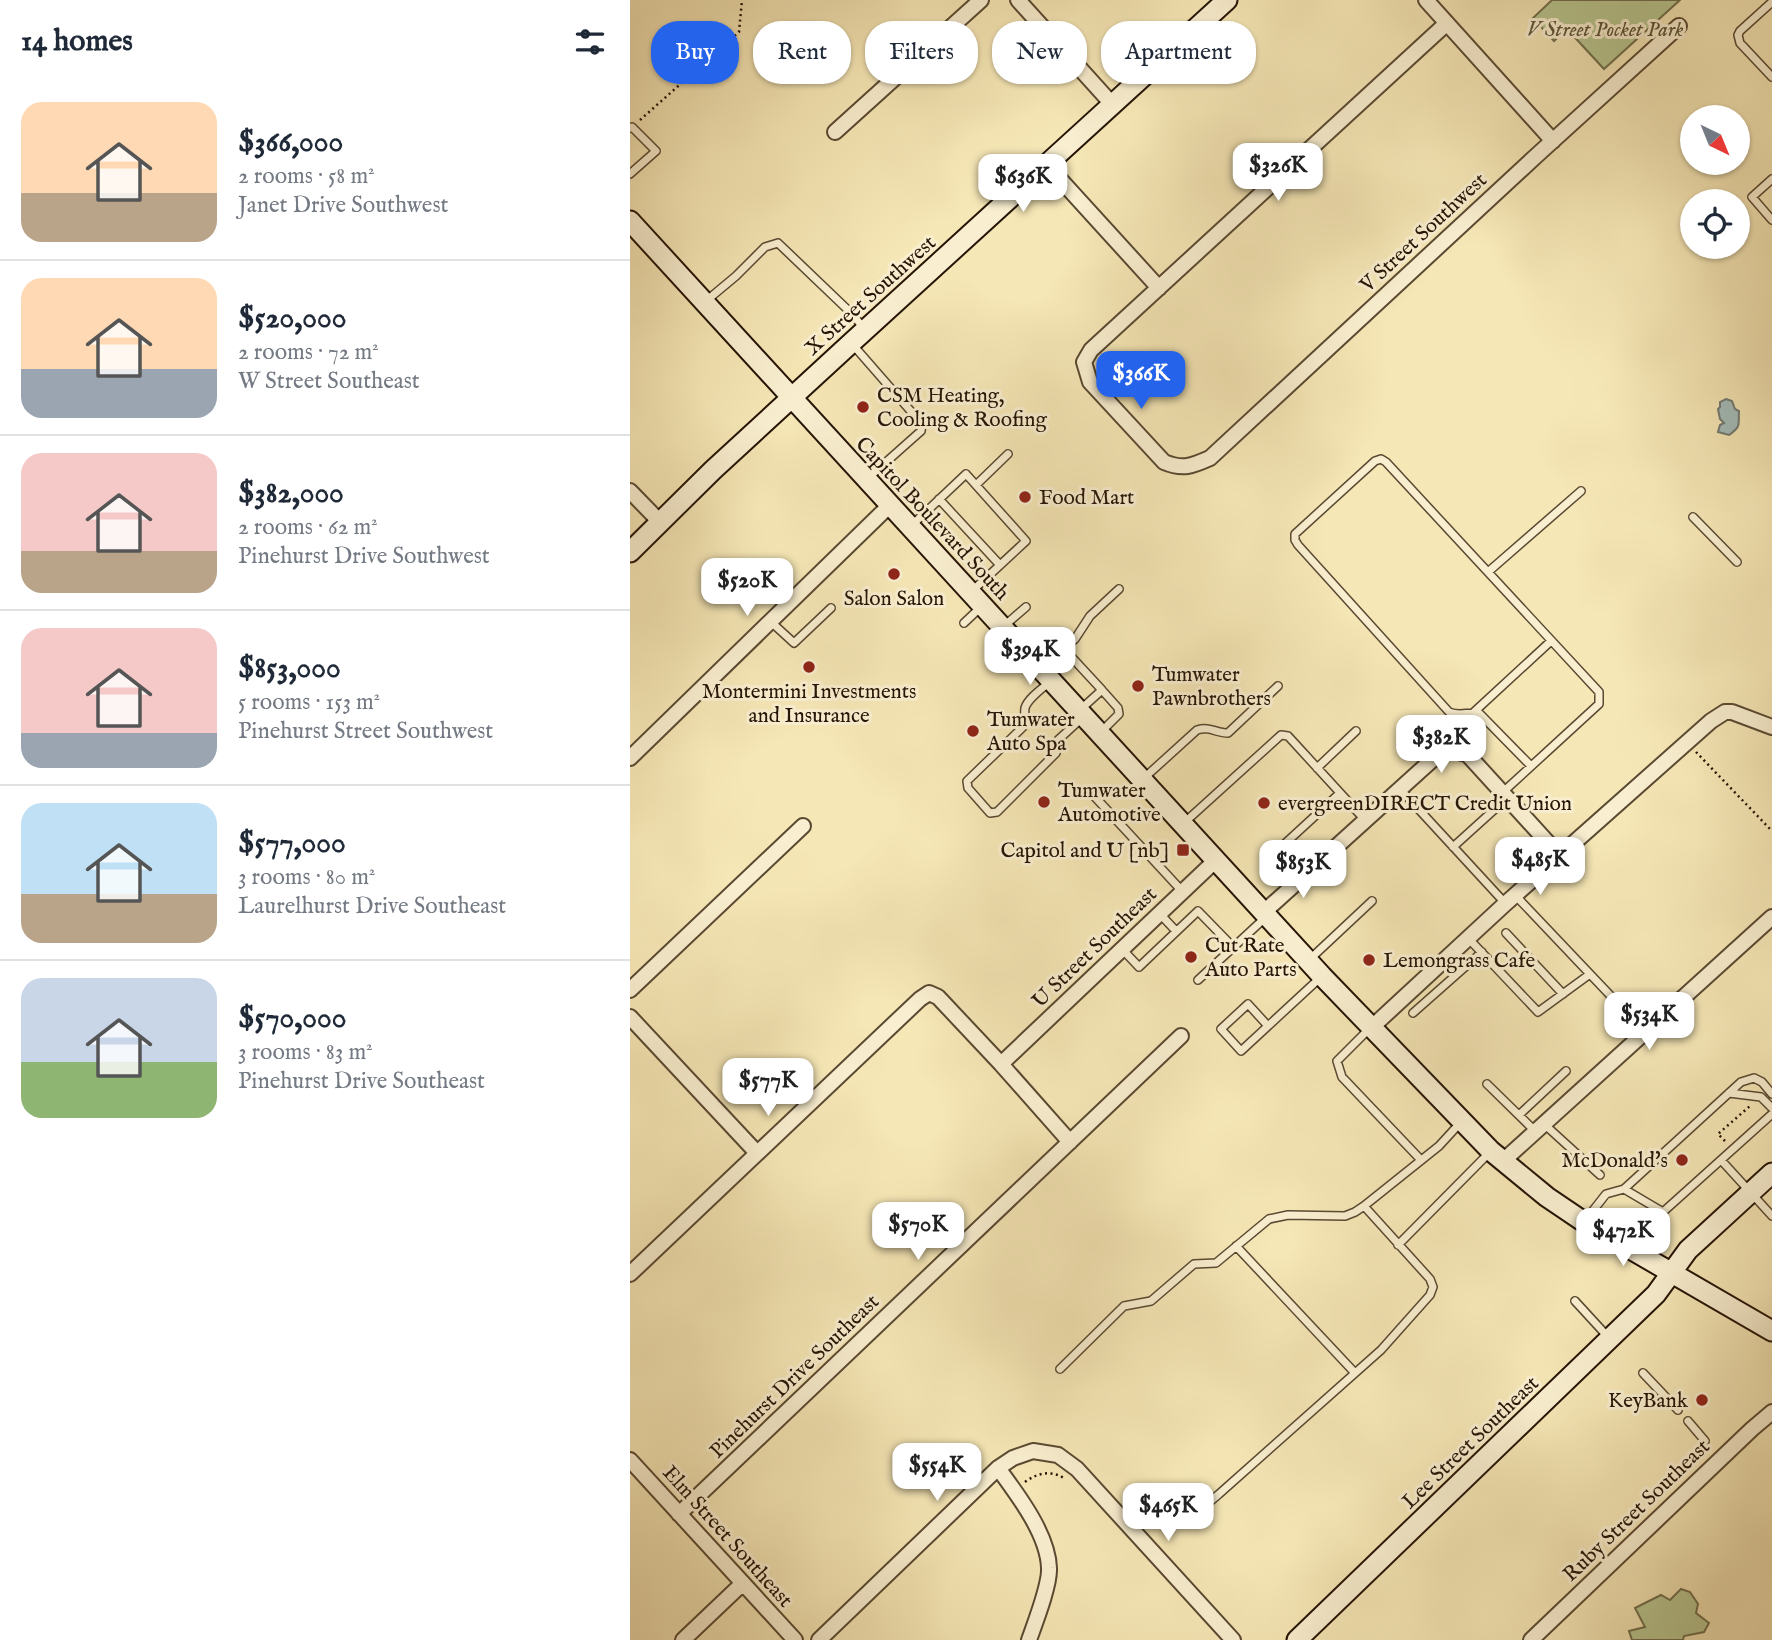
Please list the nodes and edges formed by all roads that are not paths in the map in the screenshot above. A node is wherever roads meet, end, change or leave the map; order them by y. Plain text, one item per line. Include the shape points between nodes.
1 (981, 0) edge
2 (1018, 0) edge
3 (1227, 0) edge
4 (1426, 0) edge
5 (1772, 2) edge
6 (1447, 23) junction
7 (1679, 26) dead end
8 (1772, 77) edge
9 (1112, 104) junction
10 (631, 127) edge
11 (835, 132) dead end
12 (1553, 141) junction
13 (1047, 165) junction
14 (630, 174) edge
15 (1772, 179) edge
16 (1772, 220) edge
17 (630, 221) edge
18 (1159, 288) junction
19 (704, 302) junction
20 (865, 329) junction
21 (850, 343) junction
22 (792, 398) junction
23 (1009, 454) dead end
24 (867, 479) junction
25 (976, 485) junction
26 (630, 491) edge
27 (1581, 491) dead end
28 (939, 499) junction
29 (890, 505) junction
30 (1693, 517) dead end
31 (660, 522) junction
32 (910, 526) junction
33 (630, 552) edge
34 (1737, 562) dead end
35 (1000, 565) junction
36 (1488, 572) junction
37 (1119, 589) dead end
38 (976, 599) junction
39 (1026, 607) dead end
40 (831, 608) dead end
41 (769, 621) junction
42 (964, 623) dead end
43 (1003, 628) junction
44 (1551, 641) junction
45 (1064, 649) junction
46 (1046, 675) junction
47 (1278, 686) dead end
48 (1102, 690) junction
49 (1474, 712) junction
50 (1081, 713) junction
51 (1772, 727) edge
52 (1356, 731) dead end
53 (1100, 733) junction
54 (630, 758) edge
55 (1531, 766) junction
56 (1317, 768) junction
57 (1142, 779) junction
58 (1400, 789) junction
59 (1503, 792) junction
60 (1340, 793) junction
61 (1095, 797) dead end
62 (1495, 809) dead end
63 (1365, 820) junction
64 (1183, 824) junction
65 (803, 826) dead end
66 (1454, 847) junction
67 (1278, 850) dead end
68 (1560, 856) junction
69 (1216, 860) junction
70 (1182, 891) junction
71 (1510, 900) junction
72 (1372, 901) dead end
73 (1159, 913) junction
74 (1266, 914) junction
75 (1772, 917) edge
76 (1176, 931) junction
77 (1507, 933) dead end
78 (1468, 938) junction
79 (1122, 948) junction
80 (1234, 948) junction
81 (1482, 953) junction
82 (1308, 960) junction
83 (1590, 974) junction
84 (1322, 976) junction
85 (1198, 980) dead end
86 (630, 990) edge
87 (1563, 994) junction
88 (1413, 1013) dead end
89 (630, 1017) edge
90 (1268, 1026) junction
91 (1371, 1028) junction
92 (1645, 1032) junction
93 (1181, 1036) dead end
94 (1001, 1065) junction
95 (1566, 1071) dead end
96 (1487, 1084) dead end
97 (1728, 1093) junction
98 (1772, 1094) edge
99 (1772, 1108) edge
100 (1772, 1114) edge
101 (1518, 1115) junction
102 (1462, 1122) junction
103 (1540, 1128) junction
104 (1070, 1142) junction
105 (757, 1153) junction
106 (1497, 1156) junction
107 (1421, 1160) junction
108 (1721, 1160) junction
109 (1772, 1173) edge
110 (1600, 1175) dead end
111 (1625, 1189) junction
112 (1751, 1192) junction
113 (1364, 1206) junction
114 (1772, 1216) edge
115 (1584, 1222) junction
116 (1398, 1245) junction
117 (1236, 1246) junction
118 (630, 1274) edge
119 (1672, 1274) junction
120 (1575, 1301) dead end
121 (1772, 1331) edge
122 (1610, 1338) junction
123 (1060, 1369) dead end
124 (1355, 1373) junction
125 (1643, 1373) dead end
126 (1678, 1410) dead end
127 (1772, 1412) edge
128 (1688, 1421) dead end
129 (1705, 1441) dead end
130 (630, 1460) edge
131 (998, 1468) junction
132 (679, 1514) junction
133 (1188, 1517) dead end
134 (743, 1583) junction
135 (683, 1640) edge
136 (795, 1640) edge
137 (819, 1640) edge
138 (1028, 1640) edge
139 (1234, 1640) edge
140 (1297, 1640) edge
141 (1531, 1640) edge

1 - 11 street
2 - 9 street
3 - 9 main road, X Street Southwest
4 - 6 street
5 - 8 lane via 1738,35
6 - 12 street
6 - 18 street
7 - 12 street, V Street Southwest
9 - 13 main road, X Street Southwest
10 - 14 lane via 656,152
12 - 18 street, V Street Southwest via 1210,458 1193,466 1164,462 1090,382 1084,362 1091,349
13 - 18 street
13 - 20 main road, X Street Southwest
15 - 16 lane via 1752,197
17 - 19 main road, Capitol Boulevard South
19 - 20 lane via 765,247 778,243
19 - 22 main road, Capitol Boulevard South
20 - 21 main road, X Street Southwest
21 - 22 main road, X Street Southwest
21 - 24 lane via 922,424 921,431
22 - 24 main road, Capitol Boulevard South
22 - 31 main road, X Street Southwest
23 - 25 lane
24 - 29 main road, Capitol Boulevard South
25 - 28 lane via 966,474
25 - 35 lane via 1026,541
26 - 31 street
27 - 36 lane
28 - 32 lane
28 - 35 lane
29 - 32 main road, Capitol Boulevard South
29 - 41 street
30 - 34 lane
31 - 33 main road, X Street Southwest
32 - 38 main road, Capitol Boulevard South
35 - 38 lane
36 - 44 lane
36 - 49 lane via 1381,459 1295,534 1298,545 1449,712
37 - 45 lane
38 - 42 lane
38 - 43 main road, Capitol Boulevard South
39 - 43 lane
40 - 41 lane via 794,643
41 - 54 street
43 - 46 main road, Capitol Boulevard South
44 - 49 lane
44 - 55 lane via 1599,692 1599,704
45 - 46 lane
45 - 48 lane
46 - 50 main road, Capitol Boulevard South
46 - 50 lane via 1027,704 1023,727 967,781 990,813 997,812 1056,753 1058,740
47 - 57 lane via 1228,733 1206,727 1197,730
48 - 50 lane
48 - 53 lane via 1120,711
49 - 55 lane
50 - 53 main road, Capitol Boulevard South
51 - 68 street via 1725,712
52 - 56 lane
53 - 57 main road, Capitol Boulevard South
55 - 59 lane
56 - 60 lane
56 - 64 lane via 1288,736 1281,735
57 - 64 main road, Capitol Boulevard South
58 - 59 street via 1440,754 1457,751 1468,755
58 - 63 street
58 - 66 lane
59 - 68 street
60 - 63 lane
60 - 67 lane
61 - 70 lane
62 - 66 lane
63 - 74 street
64 - 69 main road, Capitol Boulevard South
65 - 86 street
66 - 71 lane
68 - 71 street
69 - 70 street, U Street Southeast
69 - 74 main road, Capitol Boulevard South
70 - 73 street, U Street Southeast
71 - 78 street
71 - 83 lane
72 - 82 lane
73 - 76 lane
73 - 79 street, U Street Southeast
74 - 80 lane
74 - 82 main road, Capitol Boulevard South
75 - 92 street
76 - 79 lane via 1139,967
76 - 80 lane via 1198,911
77 - 87 lane
78 - 81 lane
78 - 91 street
79 - 94 street, U Street Southeast
80 - 85 lane
81 - 87 lane via 1538,1012
81 - 88 lane
82 - 84 main road, Capitol Boulevard South
83 - 87 lane
83 - 92 lane
84 - 90 lane
84 - 91 main road, Capitol Boulevard South
89 - 105 street
90 - 90 lane via 1248,1004 1221,1029 1241,1051
91 - 102 main road, Capitol Boulevard South
91 - 107 lane via 1337,1061 1342,1077
92 - 103 street
93 - 104 street, Pinehurst Drive Southeast
94 - 104 street
94 - 105 street via 929,993
95 - 101 lane
96 - 101 lane
97 - 98 lane via 1754,1078
97 - 99 lane via 1761,1097
97 - 111 lane
100 - 108 lane
101 - 103 lane
102 - 106 main road, Capitol Boulevard South
102 - 107 lane
103 - 106 street
103 - 110 lane
104 - 132 street, Pinehurst Drive Southeast
105 - 118 street
106 - 115 main road, Capitol Boulevard South
106 - 116 lane
107 - 113 lane
108 - 111 lane via 1663,1212
108 - 112 lane
109 - 112 main road, Lee Street Southeast
111 - 115 lane via 1606,1194
112 - 114 lane
112 - 119 main road, Lee Street Southeast via 1688,1250
113 - 116 lane
113 - 117 lane via 1345,1216 1269,1219
115 - 119 main road, Capitol Boulevard South
116 - 124 lane via 1433,1287 1407,1322
117 - 123 lane via 1216,1263 1194,1264 1151,1301 1124,1306
117 - 124 lane
119 - 121 main road, Capitol Boulevard South
119 - 122 main road, Lee Street Southeast
120 - 122 lane
122 - 140 main road, Lee Street Southeast
124 - 133 lane
125 - 126 lane
127 - 141 street, Ruby Street Southeast
128 - 129 lane
130 - 132 street, Elm Street Southeast
131 - 137 street
131 - 138 street via 1048,1554 1050,1571
131 - 139 street via 1033,1451 1058,1455 1077,1469
132 - 134 street, Elm Street Southeast
134 - 135 street
134 - 136 street, Elm Street Southeast

